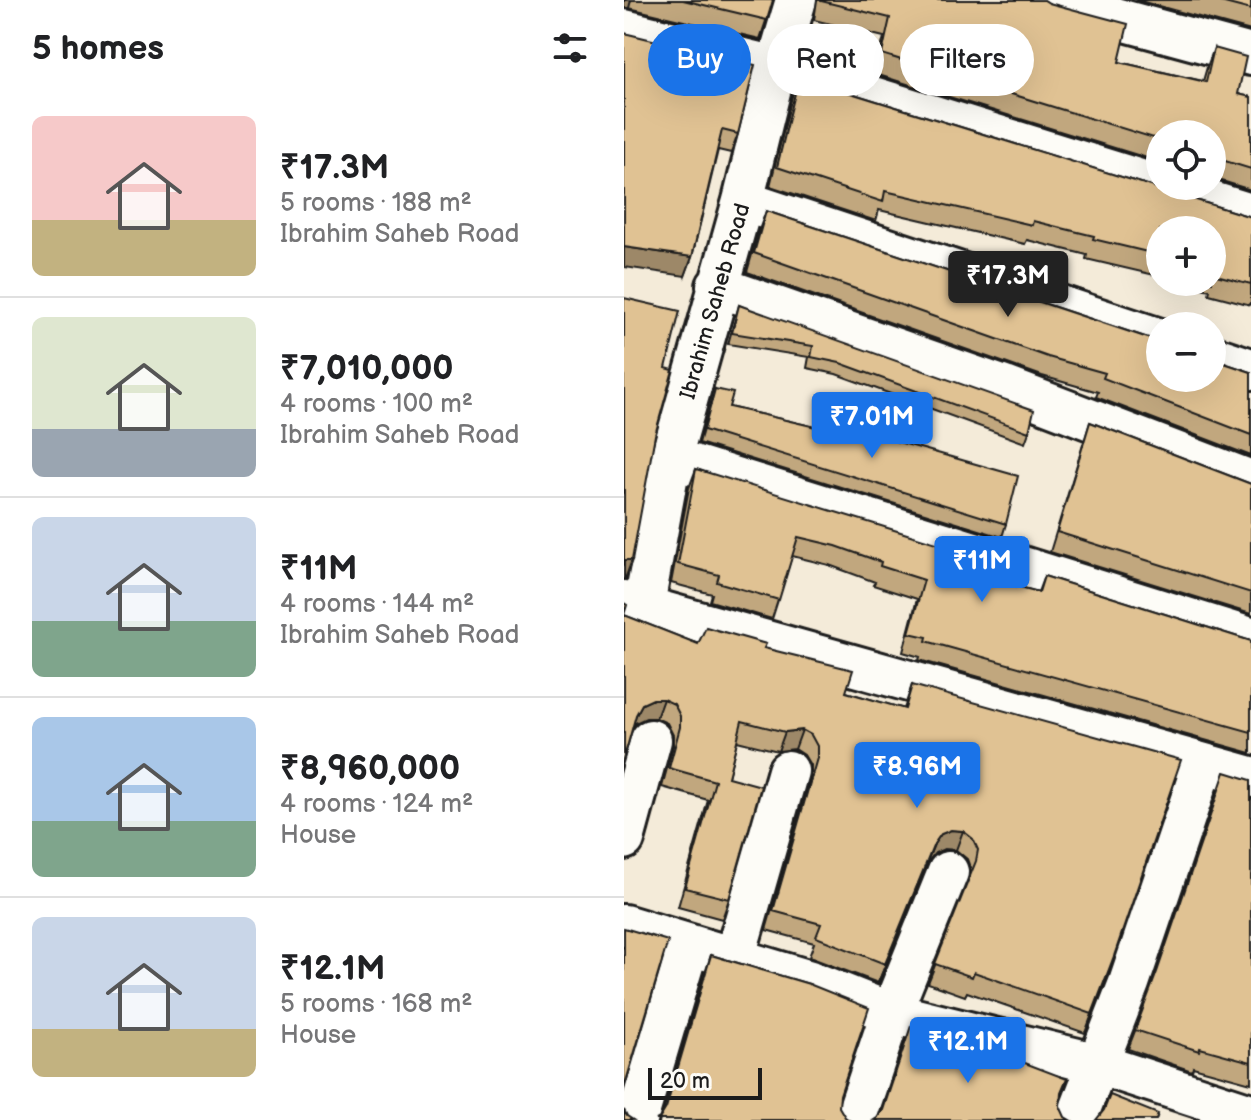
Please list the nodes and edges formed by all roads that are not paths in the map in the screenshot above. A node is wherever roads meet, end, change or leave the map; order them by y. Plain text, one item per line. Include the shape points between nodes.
1 (796, 0) edge
2 (1069, 3) edge
3 (789, 24) edge
4 (624, 30) edge
5 (1251, 55) edge
6 (767, 65) edge
7 (769, 96) edge
8 (870, 96) edge
9 (1146, 181) edge
10 (1206, 200) edge
11 (743, 201) junction
12 (1251, 214) edge
13 (717, 286) junction
14 (1146, 334) edge
15 (1226, 361) edge
16 (1251, 369) edge
17 (671, 458) junction
18 (1251, 481) edge
19 (634, 603) edge
20 (1251, 638) edge
21 (651, 740) dead end
22 (1203, 764) junction
23 (788, 771) dead end
24 (1251, 777) edge
25 (624, 839) edge
26 (948, 872) dead end
27 (624, 925) edge
28 (689, 945) junction
29 (734, 959) junction
30 (891, 1013) junction
31 (1098, 1064) junction
32 (1232, 1113) edge
33 (637, 1120) edge
34 (855, 1120) edge
35 (1076, 1120) edge

1 - 3 street, Ibrahim Saheb Road
2 - 5 street
4 - 6 street
7 - 11 street, Ibrahim Saheb Road
8 - 9 street
10 - 12 street
11 - 13 street, Ibrahim Saheb Road
11 - 14 street
13 - 17 street, Ibrahim Saheb Road
13 - 18 street
15 - 16 street
17 - 19 street, Ibrahim Saheb Road
17 - 20 street
19 - 22 street
21 - 25 street
22 - 24 street
22 - 31 street
23 - 29 street
26 - 30 street
27 - 28 street
28 - 29 street
28 - 33 street
29 - 30 street
30 - 31 street
30 - 34 street
31 - 32 street
31 - 35 street

